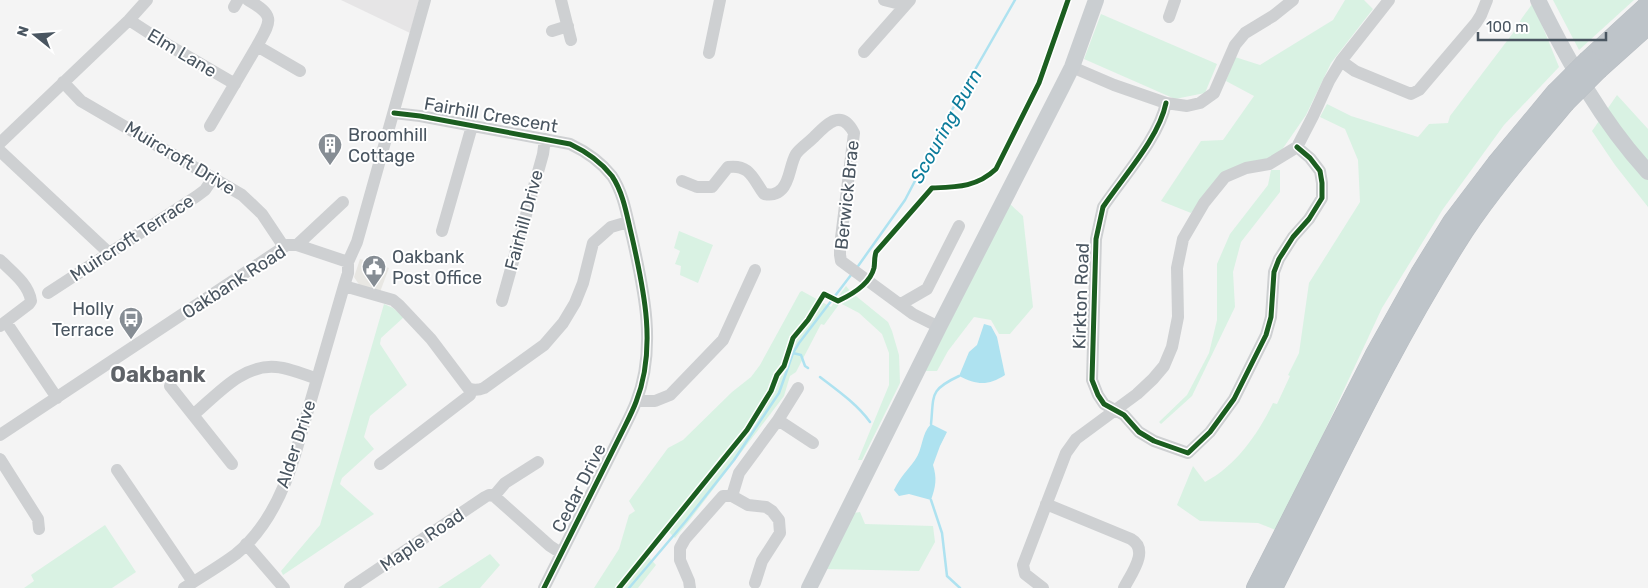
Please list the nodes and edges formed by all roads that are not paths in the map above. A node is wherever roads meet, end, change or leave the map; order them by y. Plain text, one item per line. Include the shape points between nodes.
1 (147, 0) edge
2 (248, 0) edge
3 (425, 0) edge
4 (560, 0) edge
5 (720, 0) edge
6 (884, 0) edge
7 (1096, 0) edge
8 (1175, 0) edge
9 (1389, 0) edge
10 (1486, 0) edge
11 (1538, 0) edge
12 (907, 2) edge
13 (1284, 3) edge
14 (1648, 5) edge
15 (1169, 17) dead end
16 (129, 20) junction
17 (1648, 25) edge
18 (568, 26) junction
19 (552, 31) dead end
20 (571, 40) dead end
21 (257, 46) junction
22 (864, 52) dead end
23 (709, 53) dead end
24 (1341, 61) junction
25 (1593, 64) junction
26 (1072, 67) junction
27 (300, 71) dead end
28 (63, 82) junction
29 (235, 84) junction
30 (1560, 98) junction
31 (1166, 103) junction
32 (394, 113) junction
33 (210, 126) dead end
34 (472, 126) junction
35 (545, 138) junction
36 (0, 143) edge
37 (1297, 147) junction
38 (0, 151) edge
39 (1648, 172) edge
40 (213, 178) junction
41 (682, 181) dead end
42 (343, 202) dead end
43 (628, 222) junction
44 (959, 226) dead end
45 (442, 231) dead end
46 (290, 246) junction
47 (109, 253) junction
48 (0, 260) edge
49 (348, 262) junction
50 (755, 270) dead end
51 (344, 286) junction
52 (48, 293) dead end
53 (502, 301) dead end
54 (901, 304) junction
55 (3, 324) edge
56 (939, 327) junction
57 (317, 379) junction
58 (170, 386) dead end
59 (798, 388) dead end
60 (471, 390) junction
61 (57, 398) junction
62 (637, 401) junction
63 (1114, 410) junction
64 (194, 415) junction
65 (778, 420) junction
66 (0, 436) edge
67 (813, 443) dead end
68 (0, 459) edge
69 (538, 462) dead end
70 (232, 464) dead end
71 (380, 464) dead end
72 (117, 470) dead end
73 (494, 496) junction
74 (732, 496) junction
75 (1046, 504) junction
76 (39, 529) dead end
77 (246, 544) junction
78 (562, 553) junction
79 (755, 583) dead end
80 (188, 585) edge
81 (284, 588) edge
82 (350, 588) edge
83 (544, 588) edge
84 (690, 588) edge
85 (810, 588) edge
86 (1043, 588) edge
87 (1124, 588) edge
88 (1256, 588) edge
89 (1273, 588) edge

1 - 16 street
2 - 21 street, Elm Lane via 265,10 268,17 268,26
3 - 32 street
4 - 18 street
5 - 23 street
6 - 12 street
7 - 26 main road
8 - 15 street
9 - 24 street
10 - 24 street via 1476,23 1419,90 1411,94 1355,71
11 - 39 main road via 1592,99
12 - 22 street
13 - 31 street via 1245,33 1235,45 1214,93 1200,103 1187,106
14 - 25 highway
16 - 28 street
16 - 29 street, Elm Lane
17 - 25 highway
18 - 19 street
18 - 20 street
21 - 27 street via 284,68
21 - 29 street, Elm Lane
24 - 37 street
25 - 30 highway, bridge
26 - 31 street
26 - 56 main road
28 - 36 street
28 - 40 street, Muircroft Drive via 81,101
29 - 33 street, Elm Lane via 221,117
30 - 88 highway via 1496,164 1452,222 1374,356
30 - 89 highway via 1434,280 1388,362
31 - 63 street, Kirkton Road via 1156,130 1103,207 1096,239 1092,380 1104,404
32 - 34 street, Fairhill Crescent
32 - 49 street via 357,242
34 - 35 street, Fairhill Crescent
34 - 45 street
35 - 43 street, Fairhill Crescent via 570,144 599,162 619,188
35 - 53 street, Fairhill Drive
37 - 63 street via 1269,164 1246,168 1225,177 1204,203 1183,238 1177,268 1178,317 1164,366 1137,394
37 - 63 street, Kirkton Road via 1320,171 1322,198 1278,259 1266,335 1234,399 1210,432 1188,453 1154,441
38 - 47 street
40 - 46 street, Muircroft Drive via 254,205
40 - 47 street, Muircroft Terrace via 197,196
41 - 54 street, Berwick Brae via 697,187 712,187 728,167 739,165 747,170 764,194 777,193 784,188 796,154 827,125 842,120 854,133 840,255 843,262
42 - 46 street
43 - 60 street via 611,228 593,243 575,303 544,345 484,388
43 - 62 street, Fairhill Crescent via 638,264 648,340
44 - 54 street via 927,288
46 - 49 street, Oakbank Road
46 - 61 street, Oakbank Road
47 - 52 street, Muircroft Terrace
48 - 55 street via 19,279 31,301
49 - 51 street, Alder Drive
50 - 62 street via 723,340 670,395 655,401
51 - 57 street, Alder Drive
51 - 60 street via 396,302 431,339
54 - 56 street, Berwick Brae
55 - 61 street
56 - 85 main road
57 - 64 street via 275,367 249,370
57 - 77 street, Alder Drive via 286,481 266,518
58 - 64 street
59 - 65 street
60 - 71 street via 470,395
61 - 66 street, Oakbank Road
62 - 78 street, Cedar Drive
63 - 75 street via 1069,448
64 - 70 street
65 - 67 street
65 - 74 street via 739,473
68 - 76 street via 38,519
69 - 73 street, Maple Road via 505,483
72 - 80 street
73 - 78 street
73 - 82 street, Maple Road via 485,497
74 - 79 street via 748,505 766,507 779,520 780,533 762,561
74 - 84 street via 723,496 680,548 680,560
75 - 86 street via 1023,568 1025,574
75 - 87 street via 1136,543 1140,556
77 - 80 street, Alder Drive
77 - 81 street
78 - 83 street, Cedar Drive

